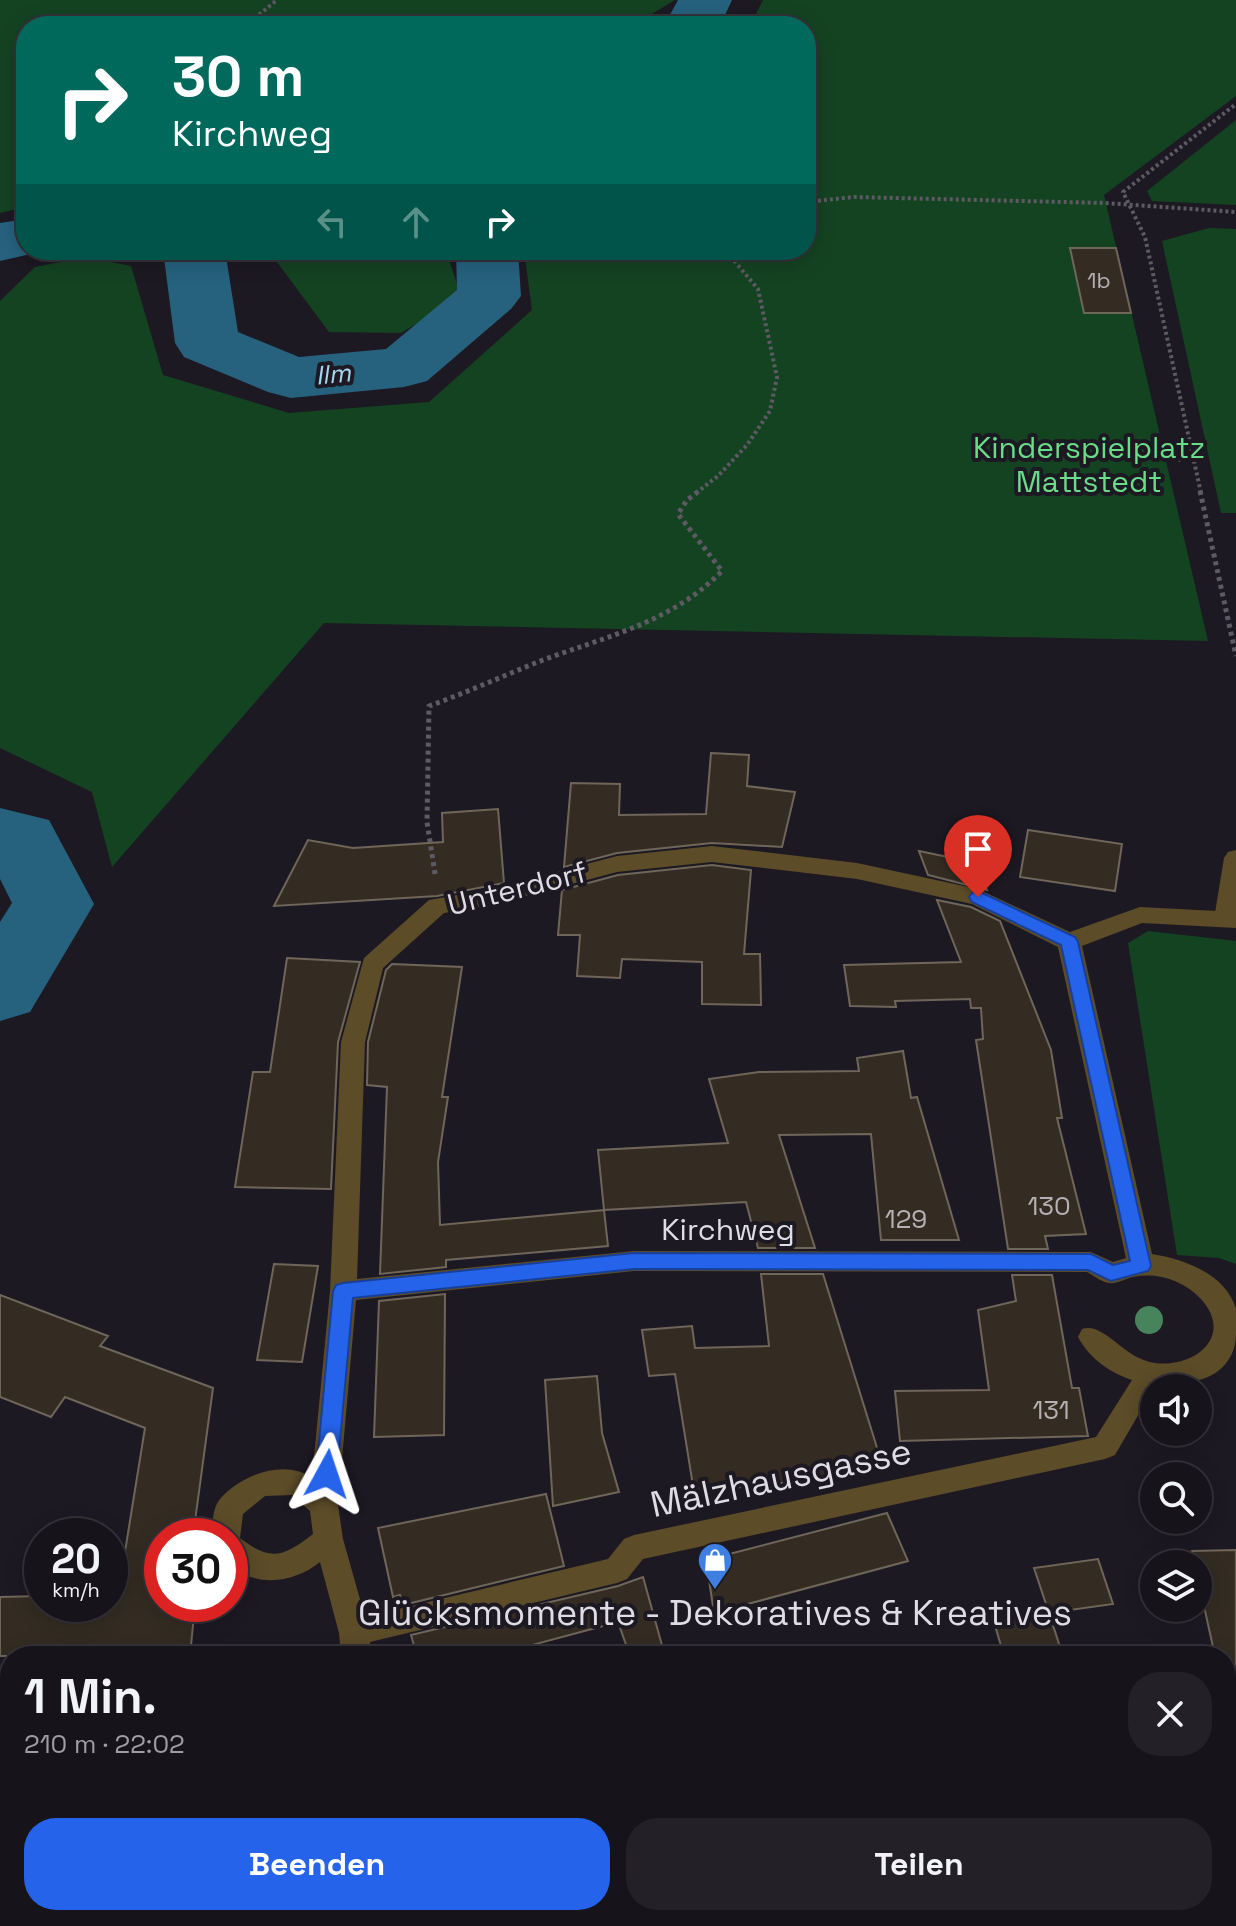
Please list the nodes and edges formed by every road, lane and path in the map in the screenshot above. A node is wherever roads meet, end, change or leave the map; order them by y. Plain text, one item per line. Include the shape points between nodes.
1 (277, 0) edge
2 (257, 16) edge
3 (1236, 104) edge
4 (816, 201) edge
5 (1132, 205) junction
6 (1236, 212) edge
7 (733, 260) edge
8 (1166, 459) dead end
9 (1193, 460) junction
10 (1236, 656) edge
11 (1236, 858) edge
12 (437, 906) junction
13 (1231, 919) edge
14 (1069, 942) junction
15 (1141, 1266) junction
16 (343, 1291) junction
17 (1233, 1325) edge
18 (1092, 1337) dead end
19 (1147, 1374) edge
20 (1182, 1374) edge
21 (1140, 1391) edge
22 (324, 1505) junction
23 (228, 1518) edge
24 (328, 1539) junction
25 (248, 1563) edge
26 (355, 1644) edge

1 - 2 path
3 - 5 path via 1123,192
4 - 5 path via 854,197
5 - 6 path
5 - 9 path via 1145,237
7 - 12 path via 758,289 777,377 770,411 747,445 678,514 722,571 704,593 650,625 429,706 427,822
8 - 9 path
9 - 10 path
11 - 13 street
12 - 14 street, Unterdorf via 617,864 712,854 857,871 978,897
12 - 16 street, Unterdorf via 372,964 356,1029
13 - 14 street via 1140,915
14 - 15 street
15 - 16 street, Kirchweg via 1111,1273 1091,1262 634,1261
15 - 17 street via 1174,1269 1193,1278
16 - 22 street, Unterdorf
17 - 20 street via 1214,1358
18 - 19 street via 1107,1354
21 - 26 street, Mälzhausgasse via 1105,1447 634,1548 617,1570
22 - 23 street via 298,1483 259,1484 229,1508
22 - 24 street, Unterdorf
24 - 25 street via 293,1566
24 - 26 street

